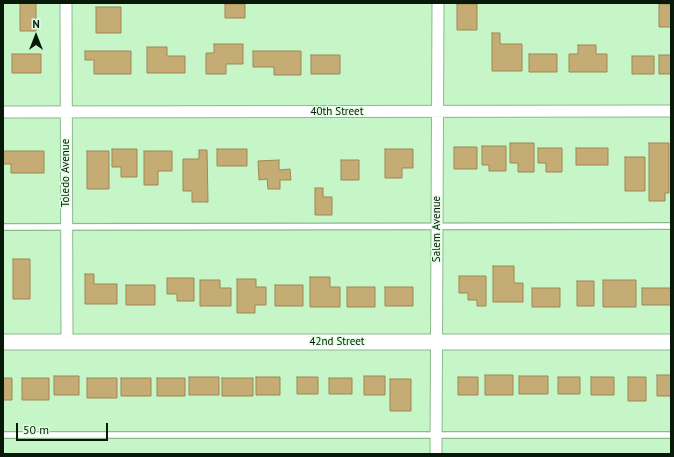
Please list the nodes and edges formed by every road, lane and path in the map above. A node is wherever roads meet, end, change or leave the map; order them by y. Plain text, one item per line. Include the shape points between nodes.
1 (66, 3) edge
2 (438, 3) edge
3 (671, 111) edge
4 (3, 112) edge
5 (66, 112) junction
6 (437, 112) junction
7 (437, 226) junction
8 (671, 226) edge
9 (3, 227) edge
10 (67, 227) junction
11 (3, 342) edge
12 (67, 342) junction
13 (437, 342) junction
14 (671, 342) edge
15 (3, 435) edge
16 (436, 435) junction
17 (671, 435) edge
18 (436, 454) edge

1 - 5 street, Toledo Avenue
2 - 6 street, Salem Avenue
3 - 6 street, 40th Street
4 - 5 street, 40th Street
5 - 6 street, 40th Street
5 - 10 street, Toledo Avenue
6 - 7 street, Salem Avenue
7 - 8 lane
7 - 10 lane
7 - 13 street, Salem Avenue
9 - 10 lane
10 - 12 street, Toledo Avenue
11 - 12 street, 42nd Street
12 - 13 street, 42nd Street
13 - 14 street, 42nd Street
13 - 16 street, Salem Avenue
15 - 16 lane
16 - 17 lane
16 - 18 street, Salem Avenue

